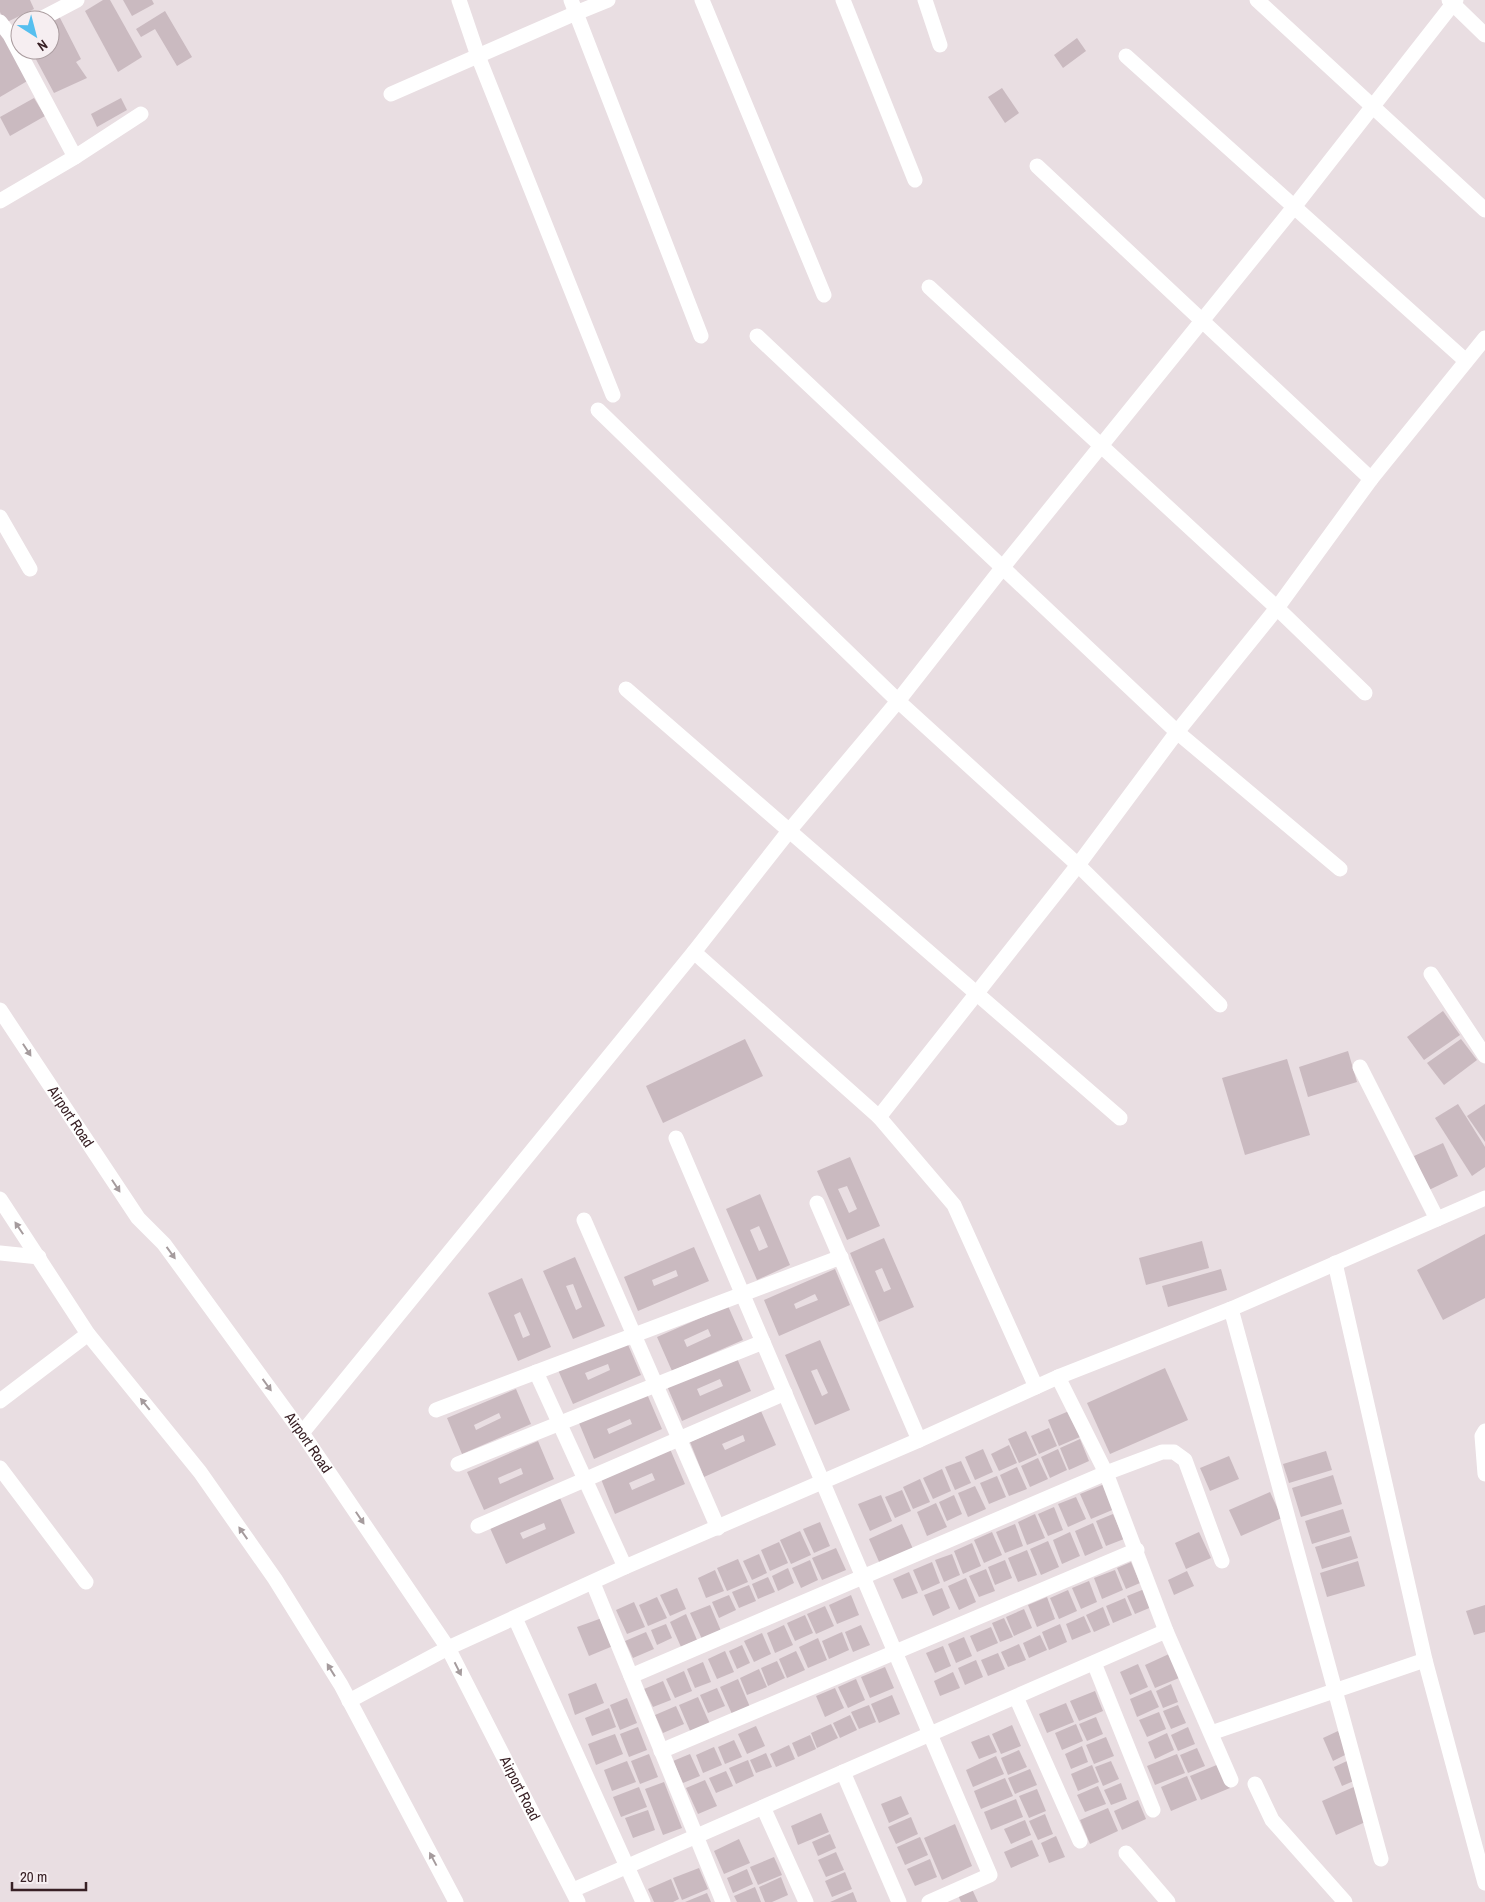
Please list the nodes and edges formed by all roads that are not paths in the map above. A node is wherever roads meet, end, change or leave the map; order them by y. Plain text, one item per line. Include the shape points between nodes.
1 (77, 0) edge
2 (459, 0) edge
3 (608, 0) edge
4 (702, 0) edge
5 (843, 0) edge
6 (925, 0) edge
7 (1257, 0) edge
8 (1453, 1) edge
9 (574, 6) edge
10 (58, 10) edge
11 (1485, 35) edge
12 (940, 45) dead end
13 (478, 56) junction
14 (1126, 56) dead end
15 (28, 60) edge
16 (391, 94) dead end
17 (1373, 106) junction
18 (141, 114) dead end
19 (75, 157) junction
20 (1037, 166) dead end
21 (914, 180) dead end
22 (0, 201) edge
23 (1294, 208) junction
24 (1485, 210) edge
25 (929, 287) dead end
26 (824, 295) dead end
27 (1202, 321) junction
28 (701, 336) dead end
29 (757, 336) dead end
30 (1485, 338) edge
31 (1466, 361) junction
32 (613, 395) dead end
33 (598, 410) dead end
34 (1100, 446) junction
35 (1371, 479) junction
36 (0, 517) edge
37 (1003, 567) junction
38 (30, 569) dead end
39 (1277, 608) junction
40 (626, 689) dead end
41 (1365, 693) dead end
42 (898, 701) junction
43 (1177, 732) junction
44 (789, 831) junction
45 (1078, 865) junction
46 (1340, 869) dead end
47 (694, 952) junction
48 (1431, 974) dead end
49 (977, 993) junction
50 (1220, 1005) dead end
51 (0, 1010) edge
52 (1485, 1056) edge
53 (1360, 1067) dead end
54 (879, 1117) junction
55 (1120, 1118) dead end
56 (676, 1138) dead end
57 (1485, 1198) edge
58 (0, 1199) edge
59 (817, 1203) dead end
60 (1437, 1219) junction
61 (584, 1220) dead end
62 (0, 1253) edge
63 (38, 1257) junction
64 (841, 1258) junction
65 (1335, 1263) junction
66 (743, 1294) junction
67 (1230, 1309) junction
68 (88, 1334) junction
69 (634, 1335) junction
70 (763, 1342) junction
71 (536, 1372) junction
72 (1058, 1377) junction
73 (656, 1385) junction
74 (1036, 1387) junction
75 (785, 1393) junction
76 (0, 1401) edge
77 (436, 1410) dead end
78 (559, 1424) junction
79 (1485, 1431) edge
80 (302, 1433) junction
81 (679, 1439) junction
82 (918, 1440) junction
83 (458, 1464) dead end
84 (0, 1468) edge
85 (1106, 1473) junction
86 (1485, 1474) edge
87 (585, 1479) junction
88 (823, 1481) junction
89 (478, 1526) dead end
90 (718, 1528) junction
91 (1137, 1550) junction
92 (1222, 1561) dead end
93 (625, 1567) junction
94 (863, 1577) junction
95 (86, 1582) dead end
96 (593, 1583) junction
97 (515, 1618) junction
98 (1166, 1631) junction
99 (448, 1648) junction
100 (896, 1653) junction
101 (1425, 1660) junction
102 (1094, 1663) junction
103 (631, 1676) junction
104 (1336, 1690) junction
105 (1016, 1697) junction
106 (349, 1702) junction
107 (1211, 1733) junction
108 (930, 1734) junction
109 (661, 1751) junction
110 (843, 1772) junction
111 (1231, 1780) dead end
112 (1255, 1784) dead end
113 (763, 1807) junction
114 (1153, 1810) dead end
115 (696, 1836) junction
116 (1080, 1841) dead end
117 (1126, 1853) dead end
118 (1381, 1859) dead end
119 (627, 1867) junction
120 (1485, 1883) edge
121 (575, 1896) edge
122 (456, 1902) edge
123 (643, 1902) edge
124 (723, 1902) edge
125 (806, 1902) edge
126 (899, 1902) edge
127 (928, 1902) edge
128 (1168, 1902) edge
129 (1345, 1902) edge

1 - 10 street
2 - 13 street
3 - 9 street
4 - 26 street
5 - 21 street
6 - 12 street
7 - 17 street
8 - 11 street
8 - 17 street
9 - 13 street
9 - 28 street
13 - 16 street
13 - 32 street
14 - 23 street
15 - 19 street
17 - 23 street
17 - 24 street
18 - 19 street
19 - 22 street
20 - 27 street
23 - 27 street
23 - 31 street
25 - 34 street
27 - 34 street
27 - 35 street
29 - 37 street
30 - 31 street
31 - 35 street
33 - 42 street
34 - 37 street
34 - 39 street
35 - 39 street
36 - 38 street
37 - 42 street
37 - 43 street
39 - 41 street
39 - 43 street
40 - 44 street
42 - 44 street
42 - 45 street
43 - 45 street
43 - 46 street
44 - 47 street
44 - 49 street
45 - 49 street
45 - 50 street
47 - 54 street
47 - 80 street
48 - 52 street
49 - 54 street
49 - 55 street
51 -> 80 street, Airport Road via 138,1218 164,1244
53 - 60 street
54 - 74 street via 954,1205
56 - 66 street
57 - 60 street
63 -> 58 street
59 - 64 street
60 - 65 street
61 - 69 street
62 - 63 street
63 - 68 street
64 - 66 street
64 - 82 street
65 - 67 street
65 - 101 street
66 - 69 street
66 - 70 street
67 - 72 street
67 - 104 street
68 - 76 street
106 -> 68 street via 275,1579 200,1472
69 - 71 street
69 - 73 street
70 - 73 street
70 - 75 street
71 - 77 street
71 - 78 street
72 - 74 street
72 - 85 street
73 - 78 street
73 - 81 street
74 - 82 street
75 - 81 street
75 - 88 street
78 - 83 street
78 - 87 street
79 - 86 street via 1482,1436
80 -> 99 street, Airport Road
81 - 87 street
81 - 90 street
82 - 88 street
84 - 95 street
85 - 91 street
85 - 92 street via 1162,1452 1174,1452 1185,1460
85 - 94 street
87 - 89 street
87 - 93 street
88 - 90 street
88 - 94 street
90 - 93 street
91 - 98 street
91 - 100 street
93 - 96 street
94 - 100 street
94 - 103 street
96 - 97 street
96 - 103 street
97 - 99 street
97 - 119 street
98 - 102 street
98 - 107 street
99 - 106 street
99 -> 121 street, Airport Road
100 - 108 street
100 - 109 street
101 - 104 street
101 - 120 street
102 - 105 street
102 - 114 street
103 - 109 street
104 - 107 street
104 - 118 street
105 - 108 street
105 - 116 street
122 -> 106 street
107 - 111 street
108 - 110 street
108 - 127 street via 990,1876
109 - 115 street
110 - 113 street
110 - 126 street
112 - 129 street via 1272,1820
113 - 115 street
113 - 125 street
115 - 119 street
115 - 124 street
117 - 128 street
119 - 121 street
119 - 123 street

